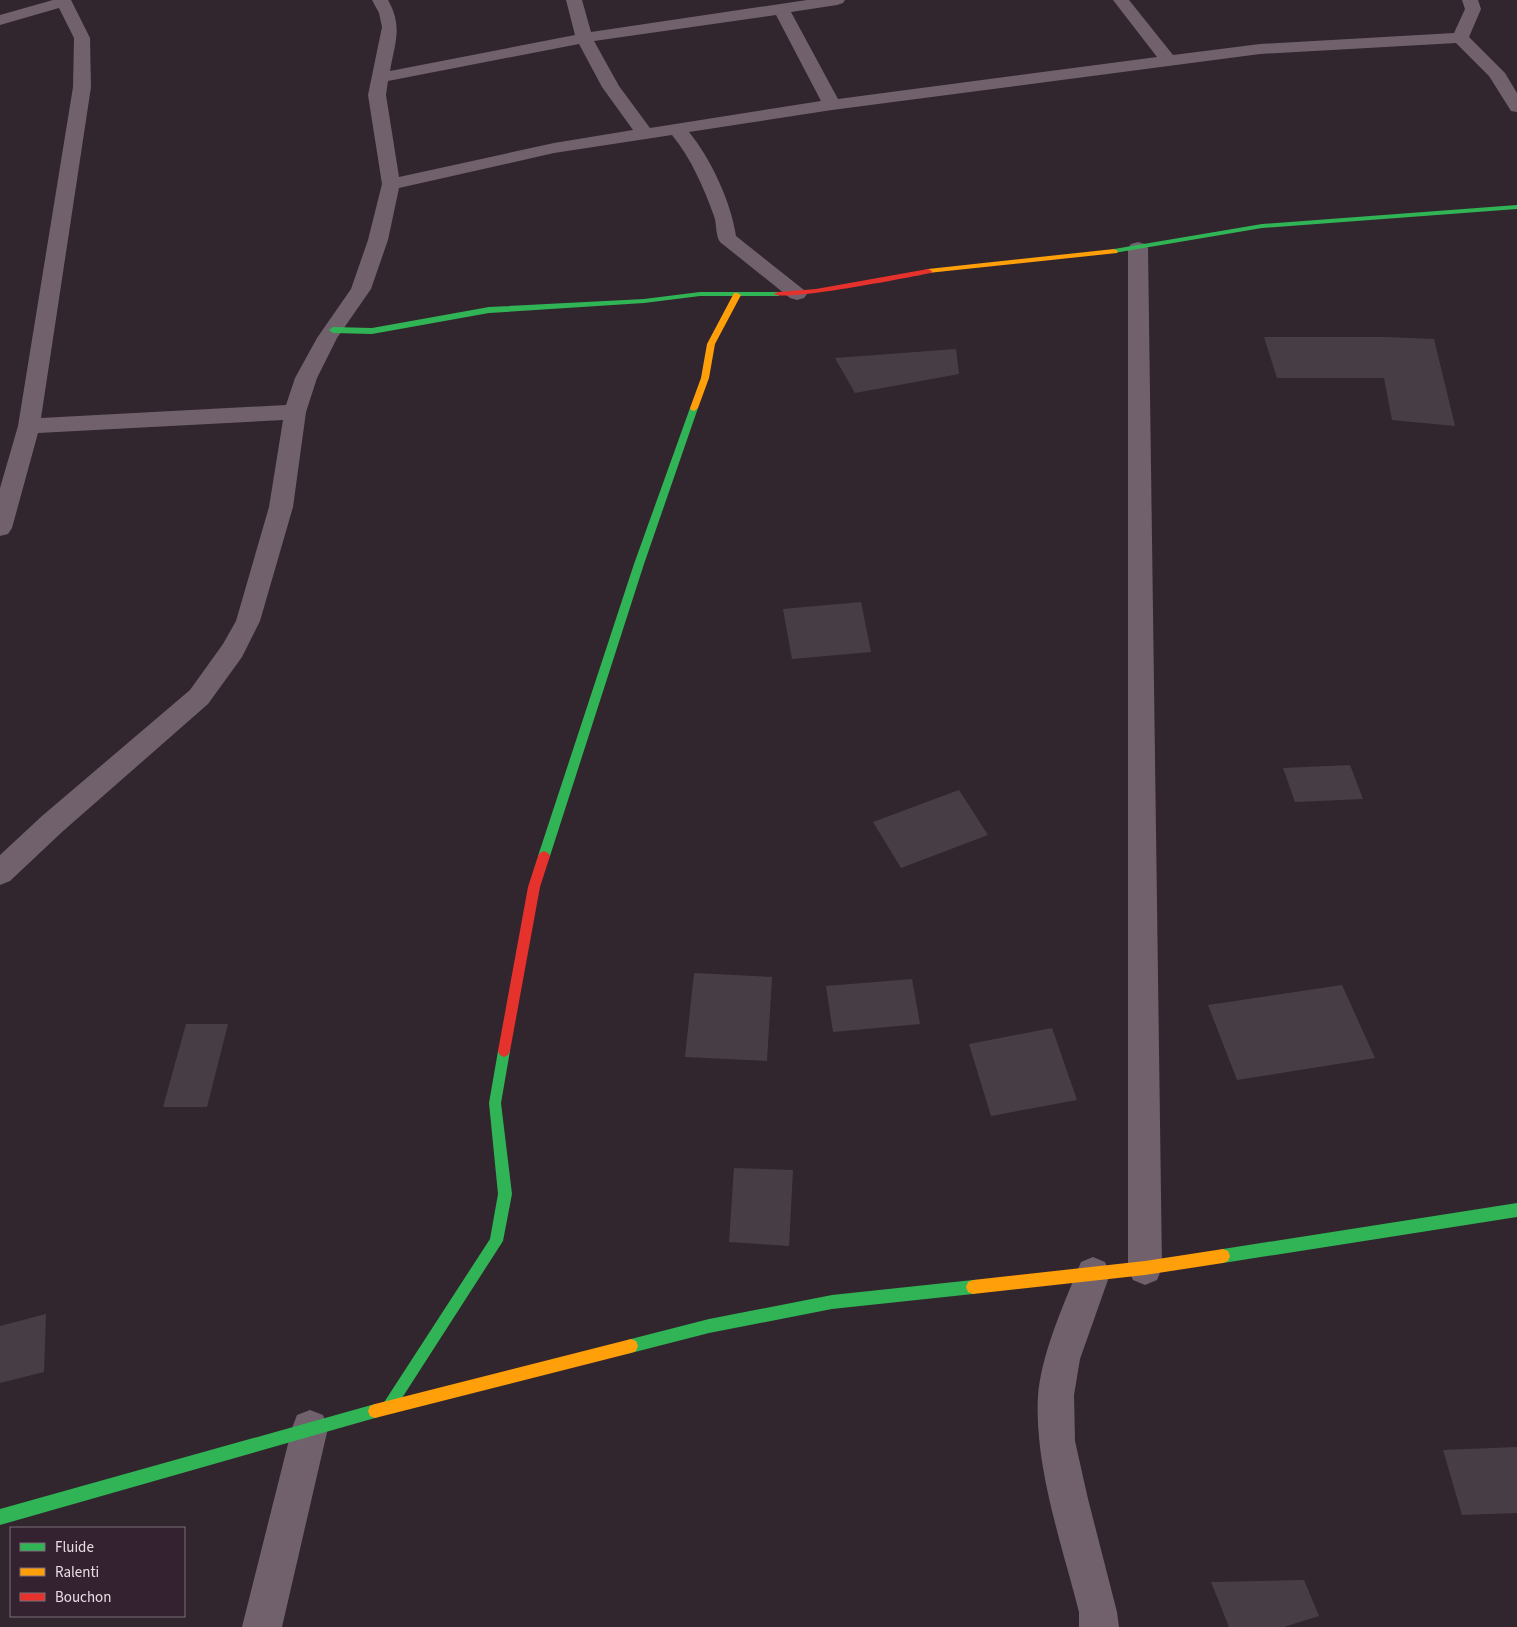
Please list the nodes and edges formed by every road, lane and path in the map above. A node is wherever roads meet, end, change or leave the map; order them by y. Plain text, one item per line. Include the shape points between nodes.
1 (380, 0) edge
2 (574, 0) edge
3 (838, 0) edge
4 (1121, 0) edge
5 (1470, 0) edge
6 (64, 1) edge
7 (781, 10) junction
8 (0, 20) edge
9 (583, 38) junction
10 (1460, 38) junction
11 (1169, 61) junction
12 (379, 78) junction
13 (832, 105) junction
14 (1517, 107) edge
15 (676, 128) junction
16 (645, 134) junction
17 (391, 184) junction
18 (1517, 207) edge
19 (1138, 248) junction
20 (797, 294) junction
21 (737, 295) junction
22 (333, 330) junction
23 (294, 412) junction
24 (29, 426) junction
25 (0, 528) edge
26 (0, 873) edge
27 (1517, 1210) edge
28 (1145, 1268) junction
29 (1093, 1274) junction
30 (388, 1408) junction
31 (310, 1428) junction
32 (0, 1517) edge
33 (262, 1627) edge
34 (1099, 1627) edge

1 - 12 street via 390,26
2 - 9 street
3 - 7 street
4 - 11 street
5 - 10 street via 1473,8
6 - 8 street
6 - 24 street via 82,38 82,87
7 - 9 street
7 - 13 street
9 - 12 street
9 - 16 street via 605,82
10 - 11 street via 1260,49
10 - 14 street via 1496,73
11 - 13 street
12 - 17 street via 377,95
13 - 15 street
15 - 16 street
15 - 20 street via 694,150 724,217 727,238
16 - 17 street via 554,148
17 - 22 street via 378,240 361,289
18 - 19 street via 1262,226
19 - 20 street via 902,274
19 - 28 street
20 - 21 street
21 - 22 street via 700,294 644,302 489,310 372,331
21 - 30 street via 711,344 705,378 639,564 534,887 495,1103 506,1194 496,1241
22 - 23 street via 306,378
23 - 24 street
23 - 26 street via 281,507 248,621 233,650 199,697
24 - 25 street
27 - 28 street
28 - 29 street
29 - 30 street via 832,1302 709,1326
29 - 34 street via 1062,1358 1056,1394 1057,1441
30 - 31 street
31 - 32 street
31 - 33 street

